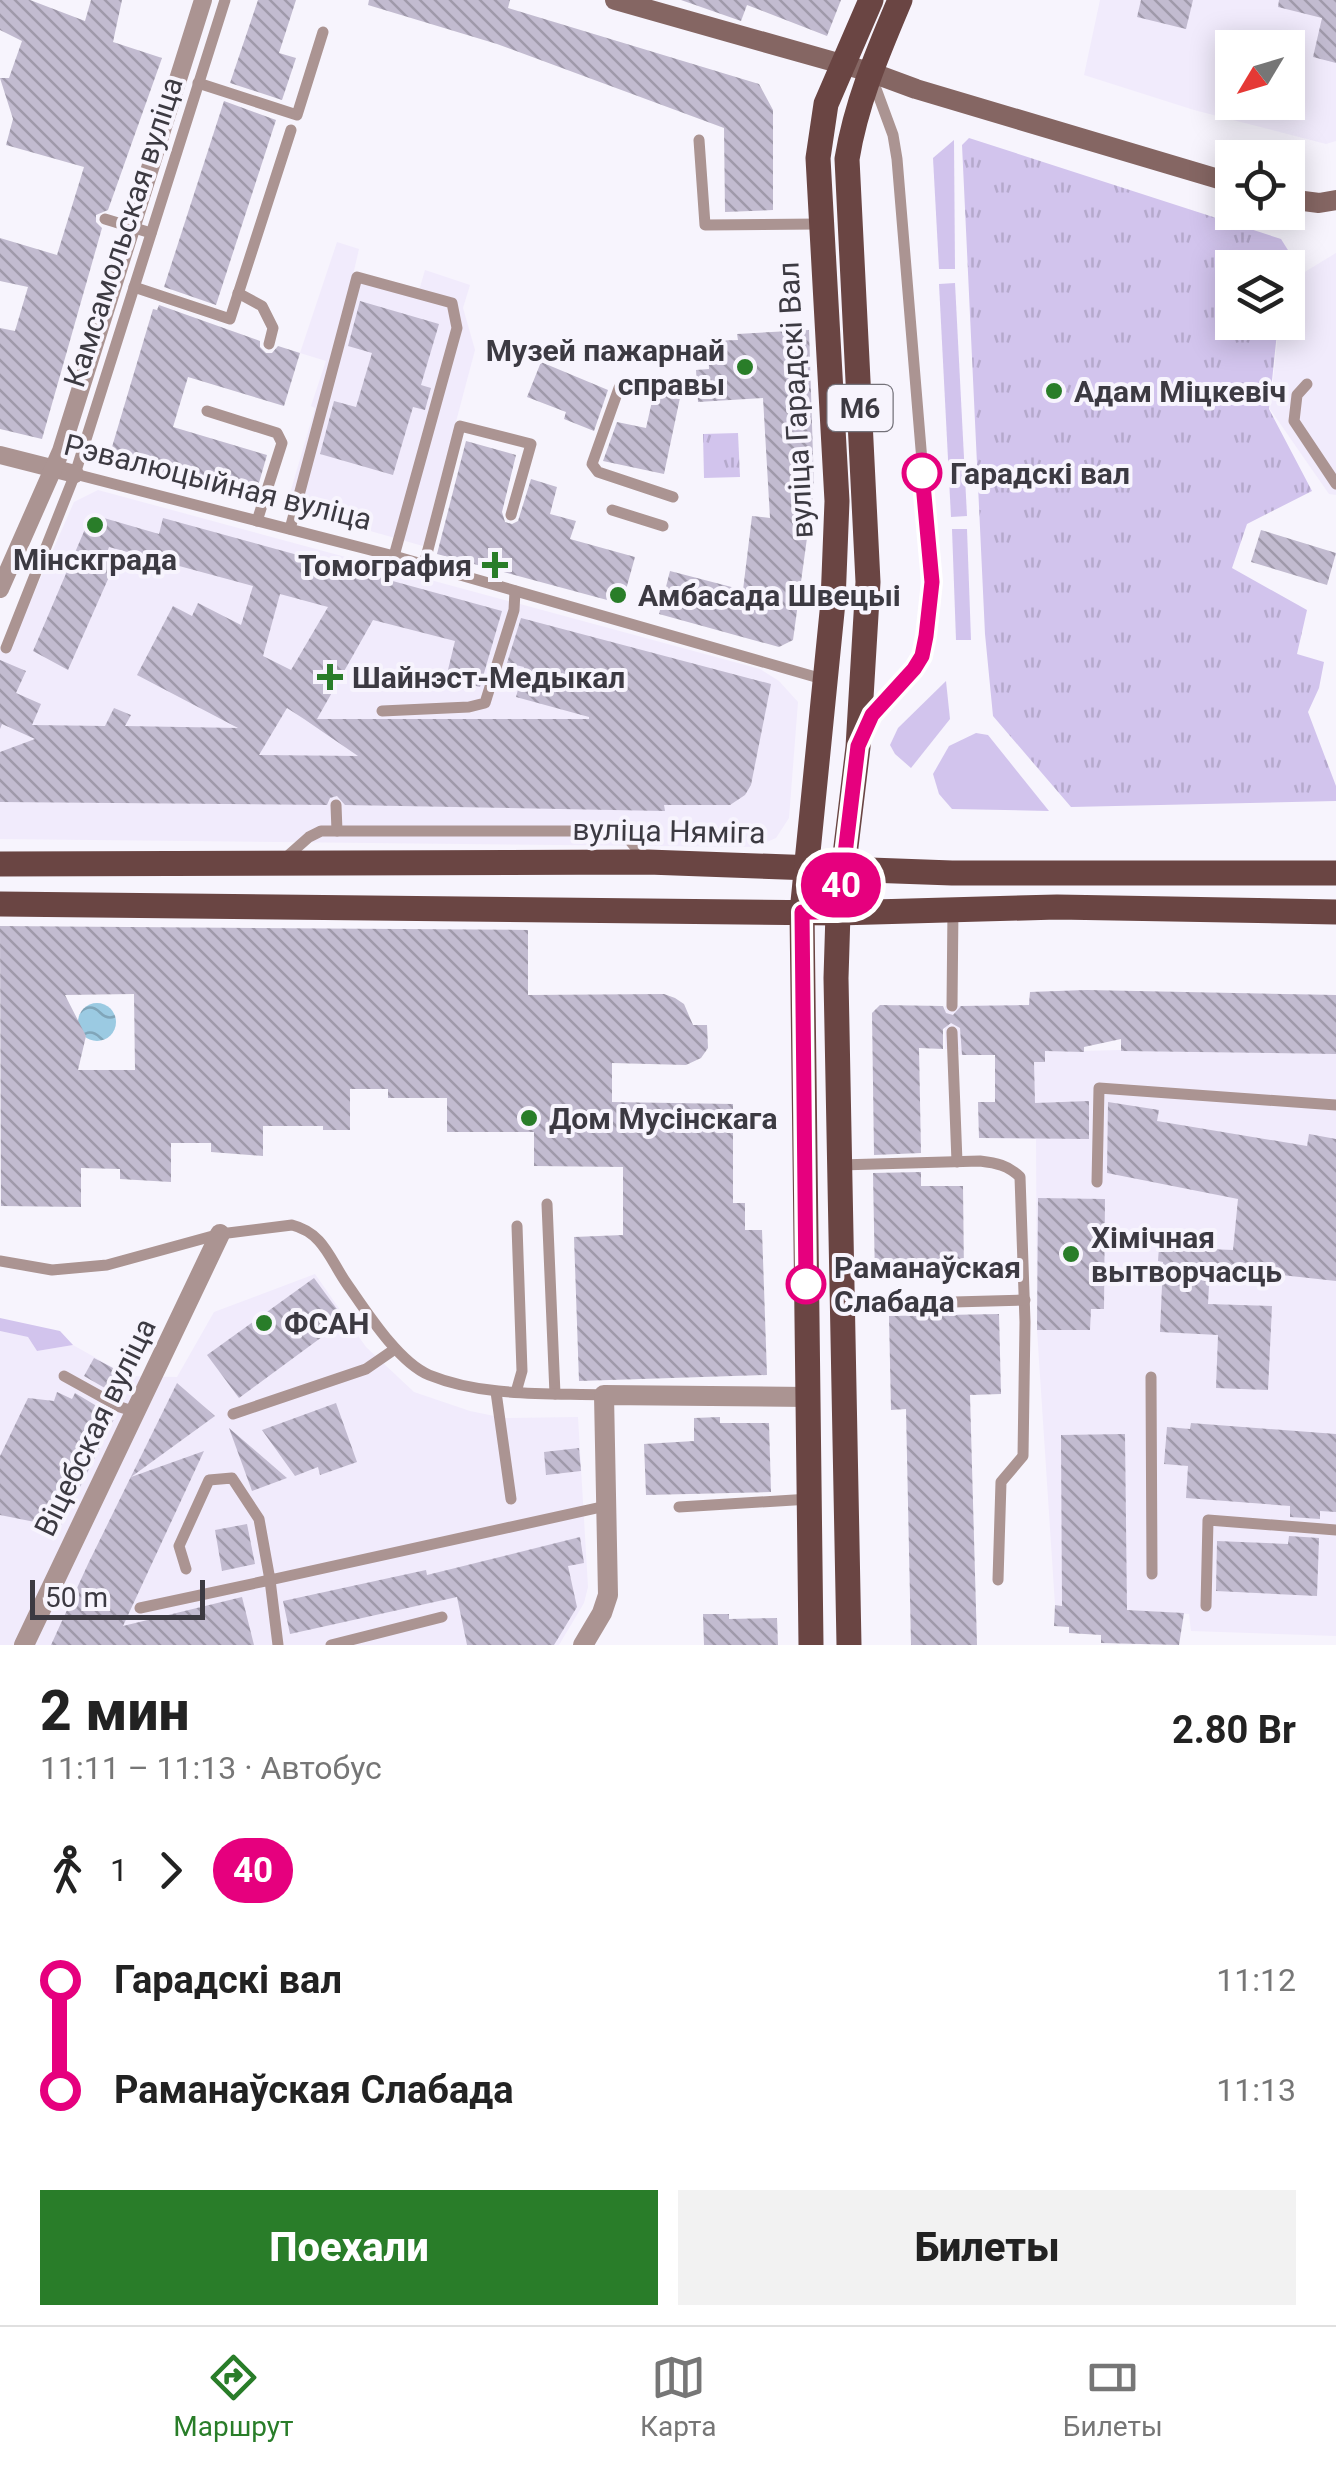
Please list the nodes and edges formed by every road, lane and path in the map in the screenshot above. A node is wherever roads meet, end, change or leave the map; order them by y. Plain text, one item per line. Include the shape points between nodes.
1 (202, 0) edge
2 (225, 0) edge
3 (614, 0) edge
4 (871, 0) edge
5 (900, 0) edge
6 (323, 32) dead end
7 (842, 64) junction
8 (870, 72) junction
9 (198, 84) junction
10 (292, 130) dead end
11 (699, 140) dead end
12 (1215, 179) edge
13 (1336, 200) edge
14 (1305, 201) edge
15 (105, 219) dead end
16 (819, 224) junction
17 (132, 227) junction
18 (151, 233) junction
19 (134, 287) junction
20 (238, 294) junction
21 (269, 344) dead end
22 (1308, 384) dead end
23 (619, 388) dead end
24 (207, 411) dead end
25 (0, 455) edge
26 (54, 468) junction
27 (75, 474) junction
28 (1336, 484) edge
29 (672, 497) dead end
30 (612, 510) dead end
31 (510, 514) dead end
32 (257, 521) junction
33 (663, 526) dead end
34 (290, 529) junction
35 (394, 556) junction
36 (424, 565) junction
37 (0, 589) edge
38 (515, 591) junction
39 (6, 648) dead end
40 (826, 680) junction
41 (382, 711) dead end
42 (858, 746) junction
43 (336, 805) dead end
44 (337, 831) junction
45 (281, 862) junction
46 (648, 862) junction
47 (0, 864) edge
48 (805, 866) junction
49 (842, 869) junction
50 (1336, 874) edge
51 (0, 904) edge
52 (952, 908) junction
53 (802, 912) junction
54 (838, 912) junction
55 (1336, 912) edge
56 (952, 1006) dead end
57 (952, 1032) dead end
58 (1336, 1105) edge
59 (957, 1162) junction
60 (840, 1165) junction
61 (1096, 1182) dead end
62 (547, 1204) dead end
63 (517, 1226) dead end
64 (220, 1234) junction
65 (0, 1261) edge
66 (1025, 1300) junction
67 (843, 1305) junction
68 (395, 1348) junction
69 (64, 1376) dead end
70 (1151, 1378) dead end
71 (496, 1392) junction
72 (516, 1392) junction
73 (555, 1394) junction
74 (604, 1395) junction
75 (808, 1397) junction
76 (136, 1412) junction
77 (233, 1414) dead end
78 (810, 1498) junction
79 (511, 1499) dead end
80 (606, 1506) junction
81 (679, 1507) dead end
82 (1336, 1530) edge
83 (186, 1569) dead end
84 (1152, 1574) dead end
85 (270, 1580) junction
86 (998, 1580) dead end
87 (1206, 1606) dead end
88 (140, 1608) dead end
89 (442, 1618) dead end
90 (24, 1645) edge
91 (278, 1645) edge
92 (331, 1645) edge
93 (583, 1645) edge
94 (812, 1645) edge
95 (850, 1645) edge

1 - 17 street, Камсамольская вуліца
2 - 9 lane, Камсамольская вуліца
3 - 7 main road
4 - 7 main road, вуліца Гарадскі Вал / М6
5 - 8 main road, М6
6 - 9 lane via 297,115
7 - 8 main road
7 - 16 main road, вуліца Гарадскі Вал / М6 via 819,135
8 - 12 main road
8 - 42 main road, М6 via 847,159 868,582
8 - 42 lane via 897,160 932,582 922,656 872,715
9 - 18 lane, Камсамольская вуліца
10 - 20 lane
11 - 16 lane via 705,225
13 - 14 main road
15 - 17 lane
16 - 40 main road, вуліца Гарадскі Вал / М6 via 837,502
17 - 18 lane
17 - 26 street, Камсамольская вуліца
18 - 19 lane, Камсамольская вуліца
19 - 20 lane via 230,319
19 - 27 lane, Камсамольская вуліца
20 - 21 lane via 262,306 273,328
22 - 28 lane via 1297,394 1294,421
23 - 29 lane via 592,464 598,472
24 - 32 lane via 277,433 282,443
25 - 26 street, Рэвалюцыйная вуліца
26 - 27 street, Рэвалюцыйная вуліца
26 - 37 street, Камсамольская вуліца
27 - 32 lane, Рэвалюцыйная вуліца
27 - 39 lane, Камсамольская вуліца
30 - 33 lane
31 - 36 lane via 531,444 460,426
32 - 34 lane, Рэвалюцыйная вуліца
34 - 35 lane, Рэвалюцыйная вуліца
34 - 35 lane via 356,277 452,304 458,328
35 - 36 lane, Рэвалюцыйная вуліца
36 - 38 lane, Рэвалюцыйная вуліца
38 - 40 lane, Рэвалюцыйная вуліца
38 - 41 lane via 485,702
40 - 48 main road, вуліца Гарадскі Вал / М6
42 - 49 main road, М6
43 - 44 lane
44 - 45 lane via 309,837
44 - 46 lane via 622,831
45 - 46 main road, вуліца Няміга
45 - 47 main road, вуліца Няміга
46 - 48 main road, вуліца Няміга
48 - 49 main road, вуліца Няміга
48 - 53 main road, М6
49 - 50 main road, вуліца Няміга
49 - 54 main road, М6
51 - 53 main road
52 - 54 main road
52 - 55 main road
52 - 56 lane
53 - 54 main road
53 - 75 main road, М6
54 - 60 main road, М6
57 - 59 lane
58 - 61 lane via 1099,1088
59 - 60 lane
59 - 66 lane via 997,1163 1020,1177
60 - 67 main road, М6
62 - 73 lane
63 - 72 lane via 522,1370
64 - 65 lane via 107,1265 52,1270
64 - 68 lane via 303,1228 322,1241
64 - 76 street, Віцебская вуліца
66 - 67 lane
66 - 86 lane via 1023,1456 1001,1482
67 - 95 main road, М6
68 - 71 lane via 426,1374
68 - 77 lane via 366,1370
69 - 76 lane
70 - 84 lane
71 - 72 lane
71 - 79 lane
72 - 73 lane
73 - 74 lane
74 - 75 street
74 - 80 street
75 - 78 main road, М6
76 - 90 street, Віцебская вуліца
78 - 81 lane
78 - 94 main road, М6
80 - 85 lane
80 - 93 street via 608,1595
82 - 87 lane via 1208,1520
83 - 85 lane via 179,1546 210,1480 232,1478 259,1519
85 - 88 lane
85 - 91 lane
89 - 92 lane

